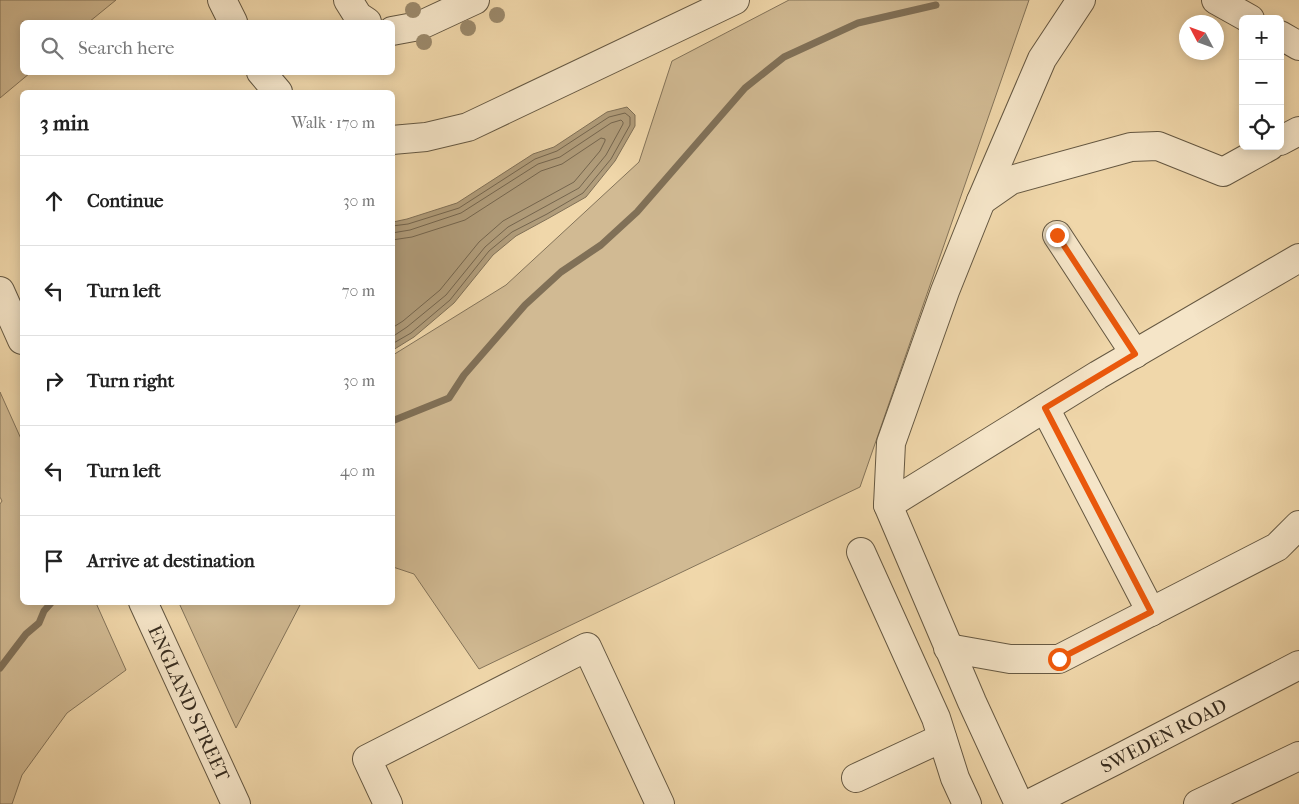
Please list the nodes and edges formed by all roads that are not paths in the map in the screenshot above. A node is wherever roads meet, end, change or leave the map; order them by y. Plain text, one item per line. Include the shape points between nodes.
1 (222, 0) edge
2 (348, 0) edge
3 (475, 0) edge
4 (735, 0) edge
5 (1081, 0) edge
6 (1216, 0) edge
7 (1243, 15) edge
8 (232, 20) edge
9 (364, 20) edge
10 (395, 30) edge
11 (1284, 37) edge
12 (1299, 46) edge
13 (264, 75) edge
14 (276, 90) edge
15 (1299, 131) edge
16 (1284, 139) edge
17 (395, 140) edge
18 (1263, 150) edge
19 (981, 201) junction
20 (1057, 235) dead end
21 (1299, 258) edge
22 (0, 291) edge
23 (12, 330) edge
24 (1135, 354) junction
25 (1045, 408) junction
26 (888, 505) junction
27 (1299, 525) edge
28 (861, 552) dead end
29 (144, 605) edge
30 (1151, 612) junction
31 (948, 648) junction
32 (1299, 665) edge
33 (942, 738) junction
34 (1299, 756) edge
35 (856, 778) dead end
36 (236, 804) edge
37 (388, 804) edge
38 (660, 804) edge
39 (967, 804) edge
40 (1019, 804) edge
41 (1029, 804) edge
42 (1198, 804) edge

1 - 8 street
2 - 9 street
3 - 10 street via 418,26
4 - 17 street via 468,127 426,137
5 - 19 street via 1042,59
6 - 7 street
11 - 12 street
13 - 14 street
15 - 16 street
18 - 19 street via 1223,172 1158,146 1131,147 1011,180
19 - 26 street via 891,443
20 - 24 street
21 - 24 street
22 - 23 street
24 - 25 street
25 - 26 street
25 - 30 street
26 - 31 street
27 - 30 street via 1278,547
28 - 33 street
29 - 36 street, ENGLAND STREET
30 - 31 street via 1059,659 1010,659
31 - 40 street
32 - 41 street, SWEDEN ROAD
33 - 35 street
33 - 39 street
34 - 42 street
37 - 38 street via 367,759 587,647

